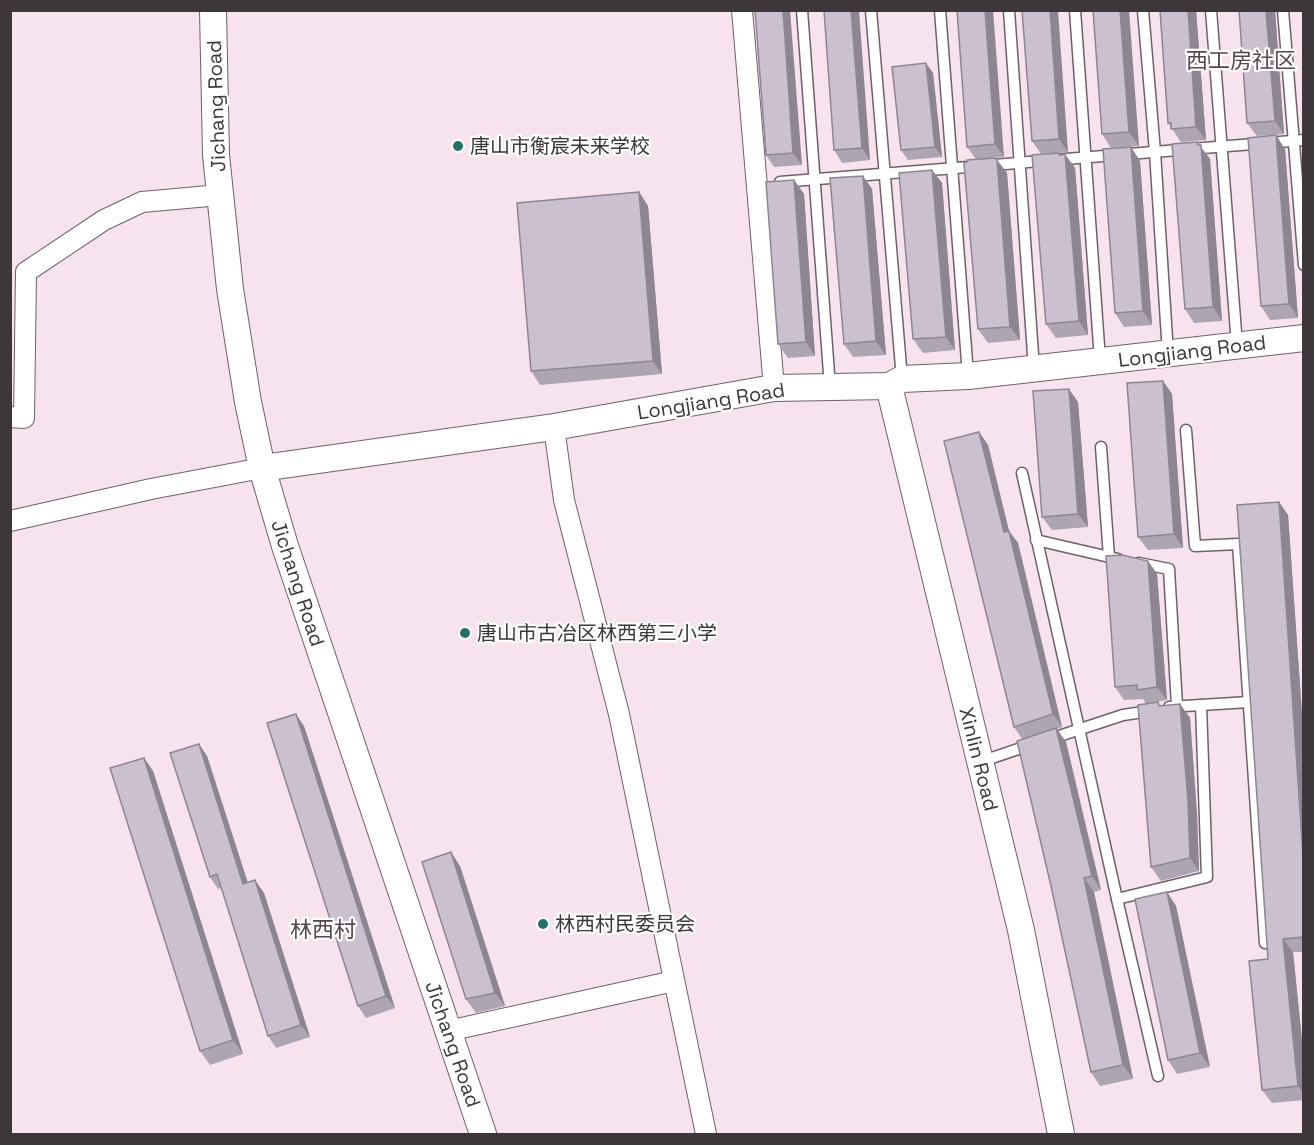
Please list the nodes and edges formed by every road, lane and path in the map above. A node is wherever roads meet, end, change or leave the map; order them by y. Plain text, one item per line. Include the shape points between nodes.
1 (213, 10) edge
2 (742, 10) edge
3 (802, 10) edge
4 (871, 10) edge
5 (940, 10) edge
6 (1010, 10) edge
7 (1075, 10) edge
8 (1143, 10) edge
9 (1211, 10) edge
10 (1283, 10) edge
11 (1298, 141) edge
12 (1222, 147) junction
13 (1155, 152) junction
14 (1086, 158) junction
15 (1020, 163) junction
16 (952, 169) junction
17 (884, 174) junction
18 (814, 180) junction
19 (757, 184) junction
20 (220, 195) junction
21 (1304, 265) edge
22 (1304, 338) edge
23 (1237, 346) junction
24 (1168, 354) junction
25 (1100, 362) junction
26 (1034, 369) junction
27 (968, 376) junction
28 (895, 382) junction
29 (830, 387) junction
30 (774, 388) junction
31 (10, 417) edge
32 (554, 427) junction
33 (1186, 430) dead end
34 (1101, 447) dead end
35 (262, 468) junction
36 (1022, 472) dead end
37 (10, 521) edge
38 (1036, 540) junction
39 (1109, 557) junction
40 (1249, 702) junction
41 (1201, 705) junction
42 (1177, 706) junction
43 (1079, 729) junction
44 (980, 762) junction
45 (1117, 899) junction
46 (1264, 943) edge
47 (674, 981) junction
48 (448, 1031) junction
49 (1158, 1076) dead end
50 (483, 1134) edge
51 (706, 1134) edge
52 (1061, 1134) edge

1 - 20 street, Jichang Road
2 - 19 street
3 - 18 lane
4 - 17 lane
5 - 16 lane
6 - 15 lane
7 - 14 lane
8 - 13 lane
9 - 12 lane
10 - 11 lane
11 - 12 lane
11 - 21 lane
12 - 13 lane
12 - 23 lane
13 - 14 lane
13 - 24 lane
14 - 15 lane
14 - 25 lane
15 - 16 lane
15 - 26 lane
16 - 17 lane
16 - 27 lane
17 - 18 lane
17 - 28 lane
18 - 19 lane
18 - 29 lane
19 - 30 street
20 - 31 street via 142,202 104,220 26,272 24,418
20 - 35 street, Jichang Road via 230,289
22 - 23 street, Longjiang Road
23 - 24 street, Longjiang Road
24 - 25 street, Longjiang Road
25 - 26 street, Longjiang Road
26 - 27 street, Longjiang Road
27 - 28 street, Longjiang Road
28 - 29 street, Longjiang Road
28 - 44 street, Xinlin Road
29 - 30 street, Longjiang Road
30 - 32 street, Longjiang Road
32 - 35 street, Longjiang Road
32 - 47 street via 564,500 619,714
33 - 40 lane via 1195,546 1238,544
34 - 39 lane
35 - 37 street
35 - 48 street, Jichang Road via 288,557
36 - 38 lane
38 - 39 lane
38 - 43 lane
39 - 42 lane via 1169,569
40 - 41 lane
40 - 46 lane
41 - 42 lane
41 - 45 lane via 1207,878
42 - 43 lane via 1123,715
43 - 44 lane
43 - 45 lane
44 - 52 street, Xinlin Road via 1021,930
45 - 49 lane
47 - 48 street
47 - 51 street
48 - 50 street, Jichang Road

